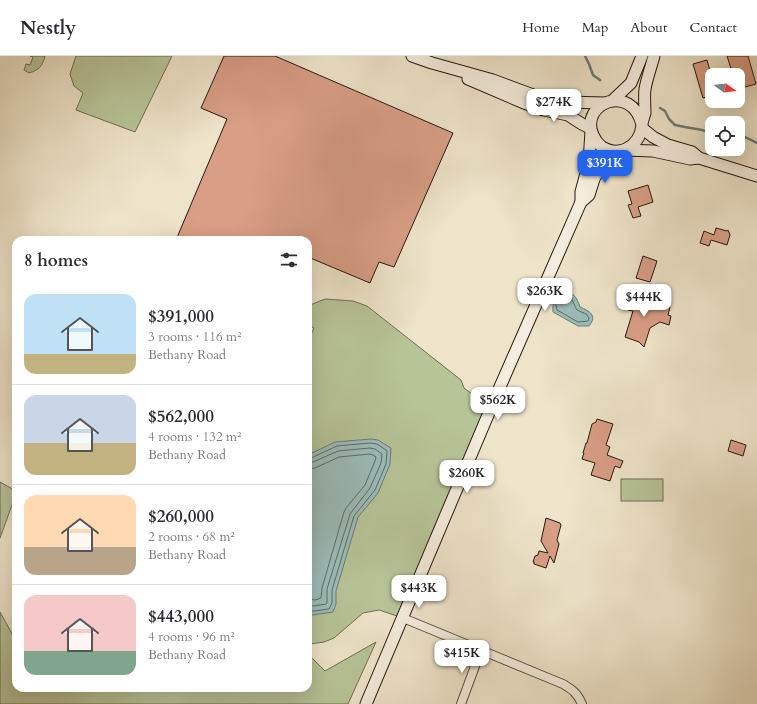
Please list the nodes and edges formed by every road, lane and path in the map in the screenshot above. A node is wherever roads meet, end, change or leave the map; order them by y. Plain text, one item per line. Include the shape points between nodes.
1 (412, 56) edge
2 (642, 56) edge
3 (654, 56) edge
4 (432, 63) junction
5 (609, 101) junction
6 (642, 126) junction
7 (591, 130) junction
8 (621, 151) junction
9 (699, 158) junction
10 (757, 176) edge
11 (581, 202) junction
12 (402, 618) junction
13 (481, 650) junction
14 (366, 704) edge
15 (461, 704) edge
16 (582, 704) edge

1 - 4 main road
2 - 5 main road via 631,83
3 - 6 main road via 645,89 645,114
4 - 5 main road via 493,80 536,96 565,102
4 - 7 main road via 524,103 568,115
5 - 6 main road via 622,101 636,109
5 - 7 main road via 593,115
6 - 8 main road via 637,140
6 - 9 main road via 668,145 692,152
7 - 8 main road via 600,146 607,150
7 - 11 main road via 589,162
8 - 9 main road via 653,151 681,158
8 - 11 main road via 598,171 589,195
9 - 10 main road
11 - 12 main road
12 - 13 street
12 - 14 main road
13 - 15 street
13 - 16 street via 563,684 572,689

